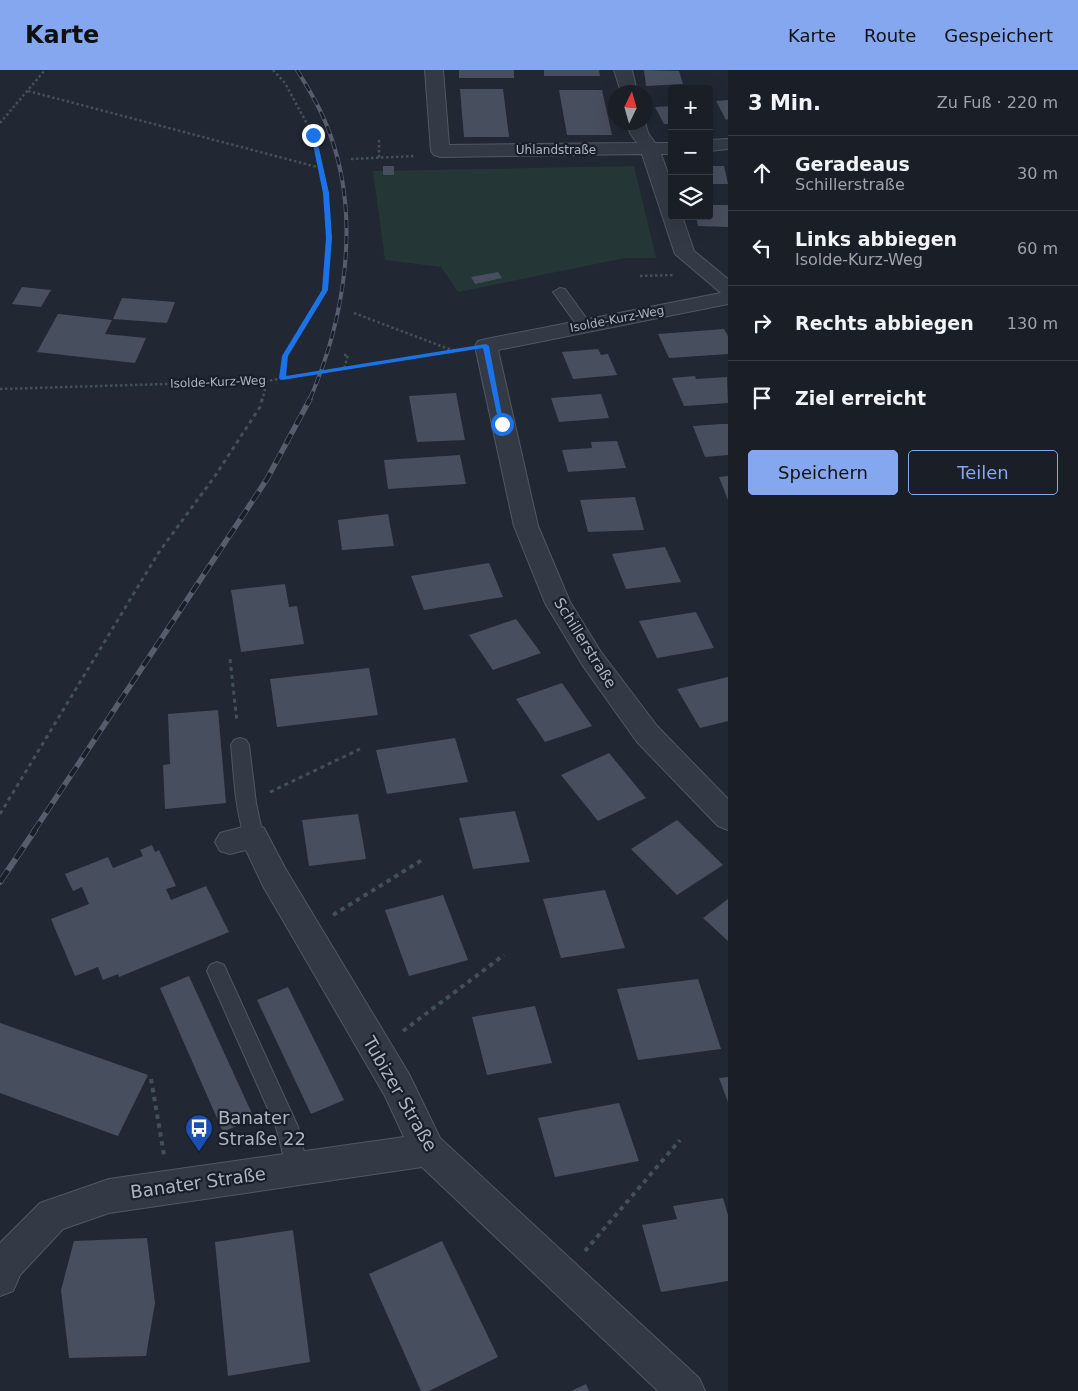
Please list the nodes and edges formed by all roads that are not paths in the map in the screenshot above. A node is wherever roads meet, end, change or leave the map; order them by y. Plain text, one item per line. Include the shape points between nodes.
1 (434, 70) edge
2 (623, 70) edge
3 (627, 85) edge
4 (638, 130) edge
5 (728, 144) edge
6 (713, 146) edge
7 (668, 148) edge
8 (650, 149) junction
9 (668, 203) edge
10 (674, 220) edge
11 (699, 264) junction
12 (728, 266) edge
13 (728, 290) edge
14 (560, 292) dead end
15 (728, 298) edge
16 (584, 325) junction
17 (486, 346) joint
18 (240, 745) road end
19 (728, 818) edge
20 (242, 839) joint
21 (217, 971) dead end
22 (428, 1150) junction
23 (296, 1169) junction
24 (0, 1278) edge
25 (686, 1391) edge

1 - 8 street, Uhlandstraße via 440,151
2 - 3 street
4 - 8 street
5 - 6 street
7 - 8 street, Uhlandstraße
8 - 9 street
10 - 11 street via 685,254
11 - 12 street
11 - 13 street
14 - 16 lane
15 - 16 street, Isolde-Kurz-Weg
16 - 17 street, Isolde-Kurz-Weg
17 - 19 street, Schillerstraße via 526,526 558,603 592,659 647,734
18 - 20 lane, Tubizer Straße via 247,803
20 - 22 street, Tubizer Straße via 274,877 397,1085
21 - 23 lane via 286,1127
22 - 23 street, Banater Straße
22 - 25 street, Tubizer Straße
23 - 24 street, Banater Straße via 109,1196 52,1215 7,1262

